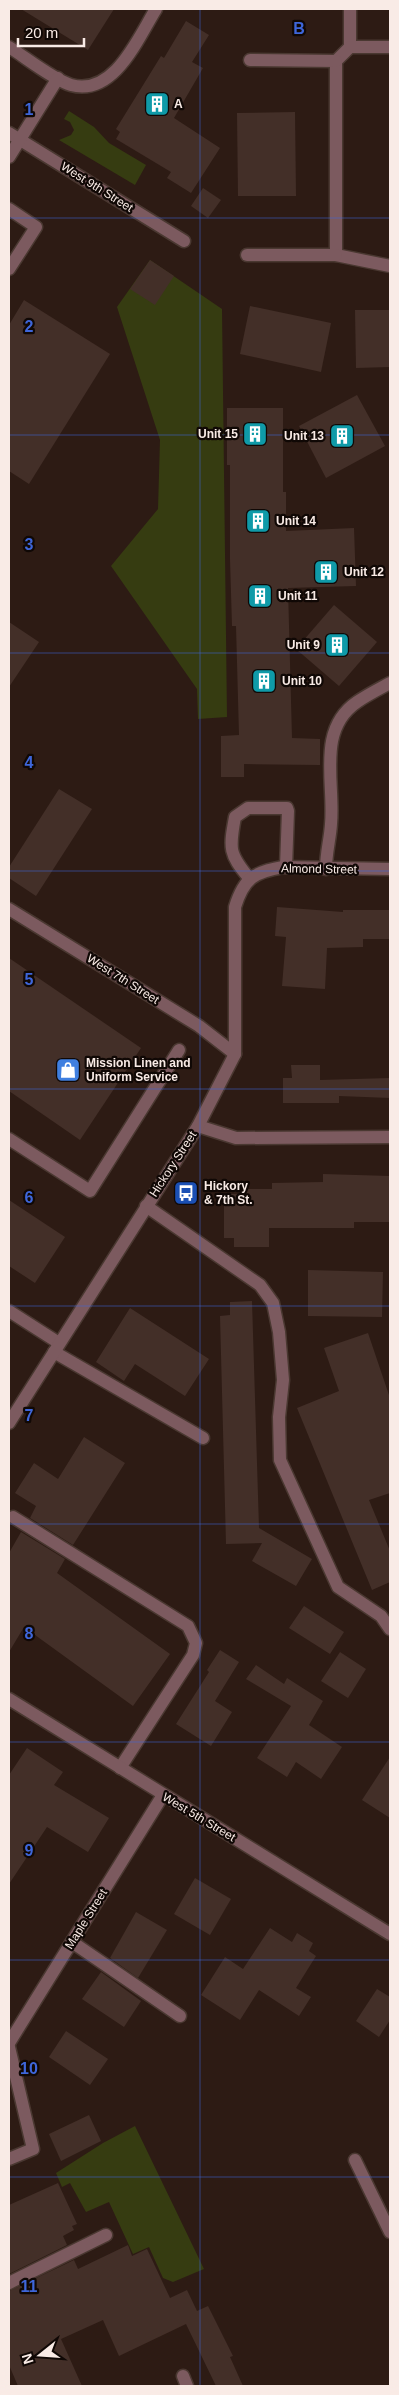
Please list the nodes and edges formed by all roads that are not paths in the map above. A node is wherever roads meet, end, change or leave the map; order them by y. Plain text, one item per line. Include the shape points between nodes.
1 (156, 9) edge
2 (350, 9) edge
3 (9, 47) edge
4 (350, 47) junction
5 (390, 47) edge
6 (250, 60) dead end
7 (336, 61) junction
8 (58, 78) junction
9 (14, 136) edge
10 (9, 157) edge
11 (9, 209) edge
12 (184, 241) dead end
13 (247, 255) dead end
14 (336, 255) junction
15 (390, 266) edge
16 (9, 270) edge
17 (390, 683) edge
18 (286, 867) junction
19 (326, 869) junction
20 (390, 869) edge
21 (249, 878) junction
22 (9, 909) edge
23 (179, 1050) dead end
24 (236, 1054) junction
25 (198, 1126) junction
26 (390, 1137) edge
27 (9, 1139) edge
28 (146, 1206) junction
29 (9, 1311) edge
30 (57, 1348) junction
31 (9, 1424) edge
32 (203, 1438) dead end
33 (10, 1519) edge
34 (390, 1629) edge
35 (9, 1699) edge
36 (120, 1768) junction
37 (163, 1795) junction
38 (390, 1934) edge
39 (72, 1942) junction
40 (180, 2016) dead end
41 (9, 2043) edge
42 (9, 2047) edge
43 (9, 2159) edge
44 (355, 2160) dead end
45 (390, 2232) edge
46 (106, 2234) dead end
47 (9, 2283) edge

1 - 8 street via 109,79 83,87 70,85
2 - 4 street
3 - 8 street
4 - 5 street
4 - 7 street
6 - 7 street
7 - 14 street
8 - 9 street
9 - 10 street
9 - 12 street, West 9th Street
11 - 16 street via 36,226
13 - 14 street
14 - 15 street
17 - 19 street via 355,703 339,721 329,762 331,824
18 - 19 street, Almond Street
18 - 21 street, Almond Street via 265,870
18 - 21 street via 287,808 248,808 235,818 231,838 234,860
19 - 20 street, Almond Street
21 - 24 street, Hickory Street via 235,907
22 - 24 street, West 7th Street via 199,1026
23 - 27 street via 90,1191
24 - 25 street, Hickory Street
25 - 26 street via 236,1138
25 - 28 street, Hickory Street
28 - 30 street, Hickory Street
28 - 34 street via 260,1285 273,1303 284,1380 279,1417 280,1460 338,1586 380,1616
29 - 30 street
30 - 31 street, Hickory Street
30 - 32 street
33 - 36 street via 188,1626 196,1644 193,1655
35 - 36 street, West 5th Street
36 - 37 street, West 5th Street
37 - 38 street, West 5th Street
37 - 39 street, Maple Street
39 - 40 street
39 - 41 street, Maple Street
42 - 43 street via 34,2149
44 - 45 street
46 - 47 street

